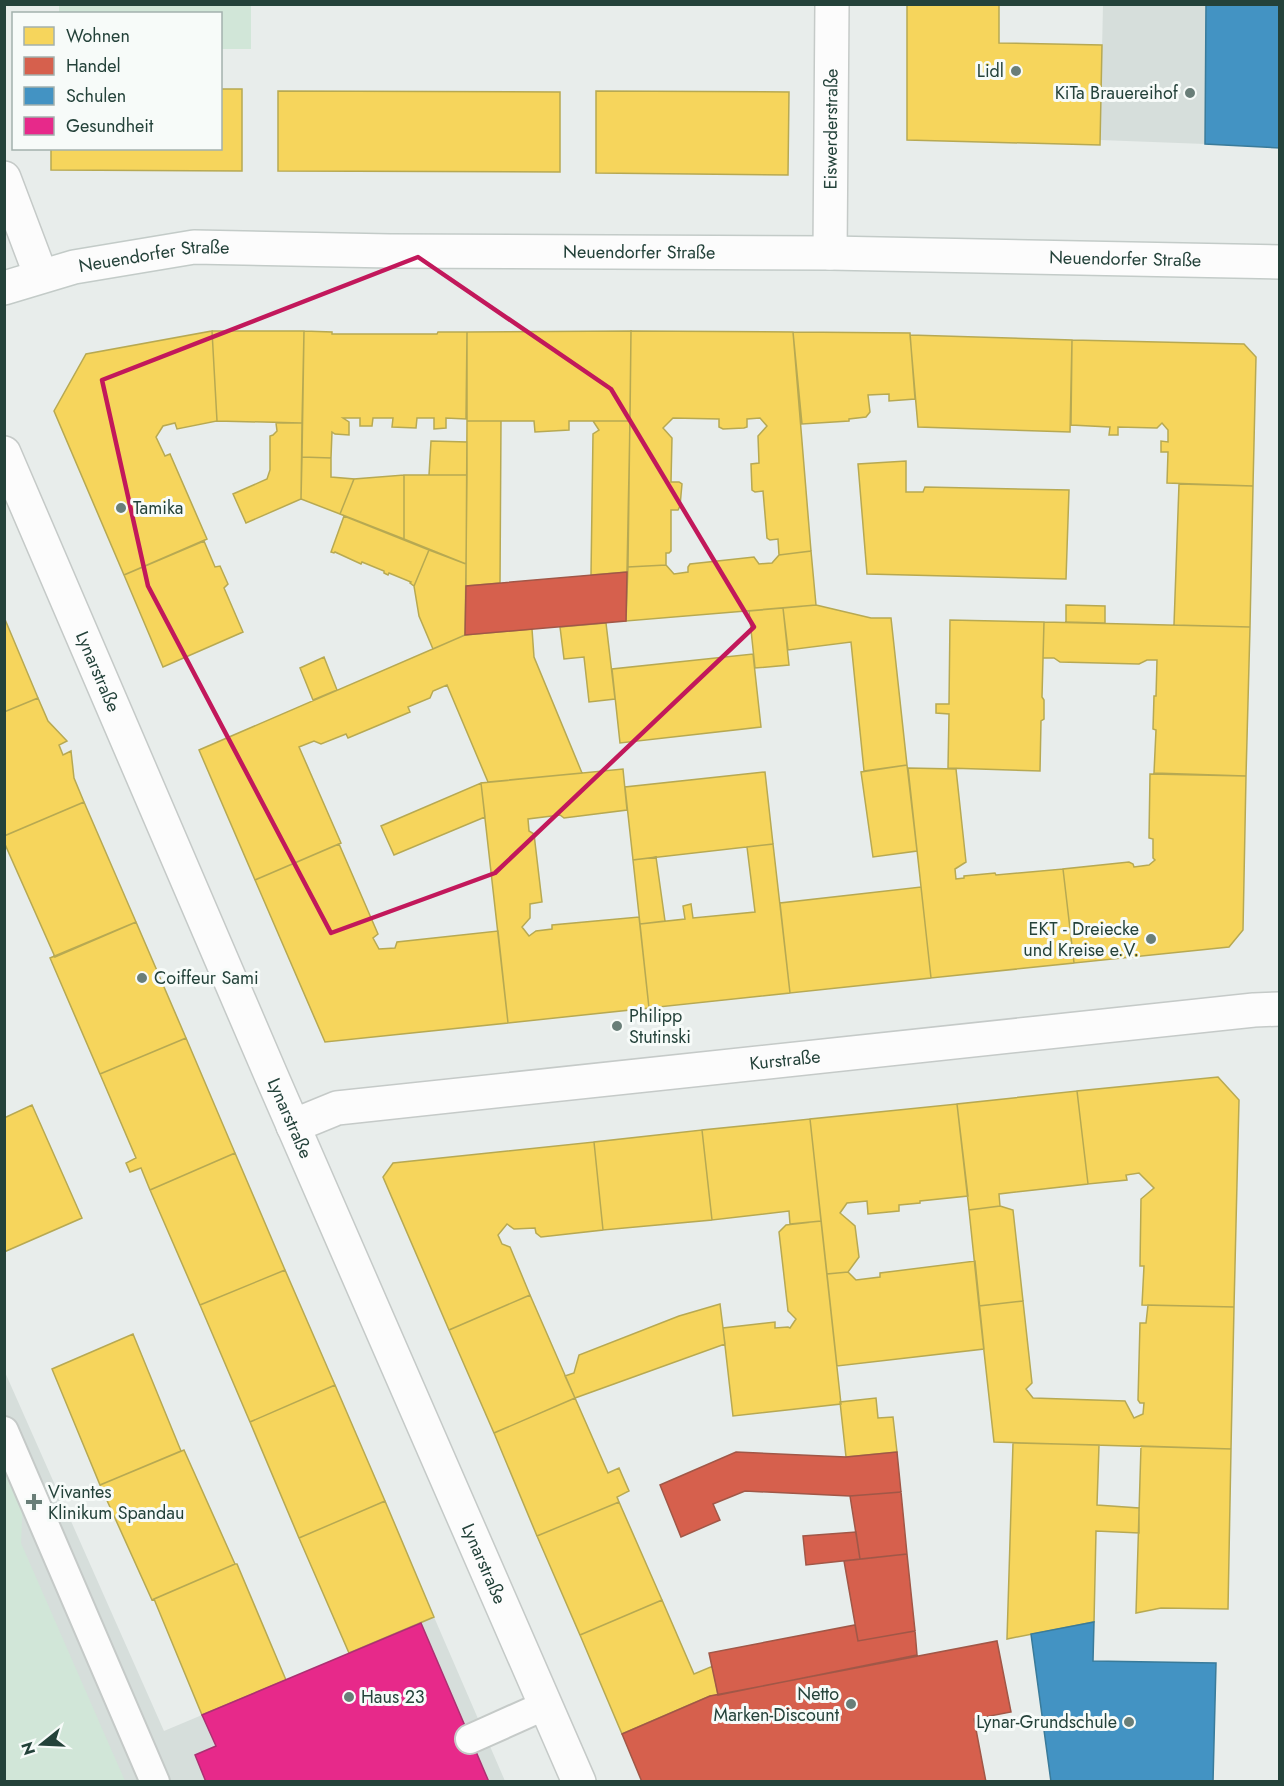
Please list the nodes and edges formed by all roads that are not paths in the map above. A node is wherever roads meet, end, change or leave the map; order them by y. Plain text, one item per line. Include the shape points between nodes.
1 (832, 4) edge
2 (4, 178) edge
3 (831, 253) junction
4 (1280, 262) edge
5 (41, 276) junction
6 (4, 288) edge
7 (4, 453) edge
8 (1280, 1009) edge
9 (293, 1125) junction
10 (4, 1431) edge
11 (546, 1705) junction
12 (470, 1738) dead end
13 (155, 1782) edge
14 (579, 1782) edge

1 - 3 street, Eiswerderstraße
2 - 5 street
3 - 4 street, Neuendorfer Straße
3 - 5 street, Neuendorfer Straße via 194,247 107,260
5 - 6 street, Neuendorfer Straße
7 - 9 street, Lynarstraße
8 - 9 street, Kurstraße via 337,1108
9 - 11 street, Lynarstraße
10 - 13 lane
11 - 12 lane
11 - 14 street, Lynarstraße

